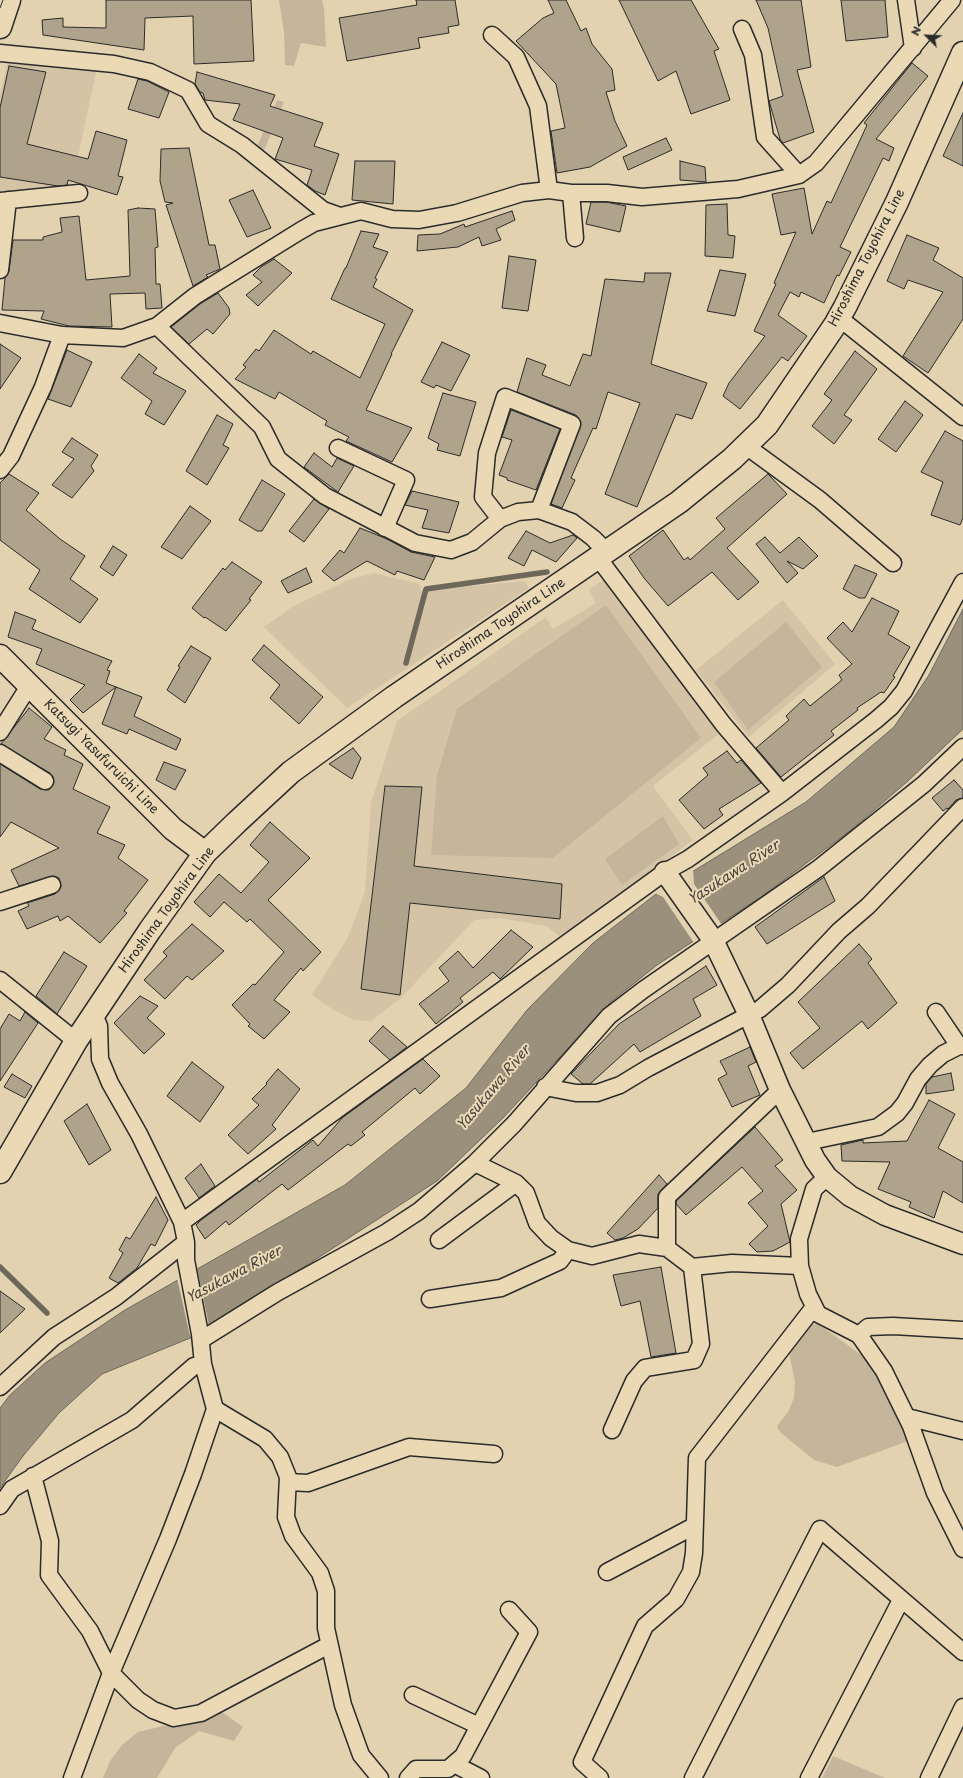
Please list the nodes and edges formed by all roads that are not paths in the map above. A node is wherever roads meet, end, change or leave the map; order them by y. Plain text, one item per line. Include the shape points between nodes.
1 (10, 0) edge
2 (906, 0) edge
3 (952, 0) edge
4 (0, 27) edge
5 (742, 29) dead end
6 (492, 35) dead end
7 (913, 48) junction
8 (0, 53) edge
9 (963, 53) edge
10 (799, 175) junction
11 (549, 190) junction
12 (79, 193) dead end
13 (571, 193) junction
14 (4, 201) edge
15 (340, 216) junction
16 (575, 238) dead end
17 (0, 270) edge
18 (0, 323) edge
19 (848, 325) dead end
20 (157, 326) junction
21 (62, 335) junction
22 (963, 417) edge
23 (746, 446) junction
24 (338, 448) dead end
25 (0, 470) edge
26 (539, 510) junction
27 (500, 519) junction
28 (385, 528) junction
29 (600, 558) junction
30 (893, 563) dead end
31 (963, 582) edge
32 (0, 656) edge
33 (29, 686) junction
34 (0, 732) edge
35 (963, 747) edge
36 (0, 753) edge
37 (45, 781) dead end
38 (782, 792) junction
39 (963, 807) edge
40 (205, 853) junction
41 (670, 878) junction
42 (52, 885) dead end
43 (0, 902) edge
44 (713, 940) junction
45 (0, 980) edge
46 (936, 1012) dead end
47 (94, 1015) junction
48 (749, 1015) junction
49 (76, 1042) junction
50 (961, 1046) edge
51 (545, 1087) junction
52 (780, 1090) junction
53 (807, 1142) junction
54 (475, 1163) junction
55 (0, 1172) edge
56 (827, 1177) junction
57 (516, 1183) junction
58 (182, 1222) junction
59 (439, 1240) dead end
60 (186, 1242) junction
61 (963, 1244) edge
62 (667, 1248) junction
63 (568, 1250) junction
64 (800, 1266) junction
65 (692, 1267) junction
66 (430, 1299) dead end
67 (814, 1307) junction
68 (963, 1330) edge
69 (859, 1335) junction
70 (200, 1337) junction
71 (203, 1364) junction
72 (0, 1387) edge
73 (215, 1409) junction
74 (907, 1417) junction
75 (612, 1430) dead end
76 (963, 1431) edge
77 (494, 1454) dead end
78 (33, 1476) junction
79 (288, 1482) junction
80 (0, 1506) edge
81 (694, 1526) junction
82 (963, 1549) edge
83 (607, 1572) dead end
84 (901, 1600) junction
85 (509, 1610) dead end
86 (329, 1644) junction
87 (963, 1652) edge
88 (111, 1673) junction
89 (413, 1695) dead end
90 (963, 1707) edge
91 (479, 1726) junction
92 (454, 1764) junction
93 (72, 1778) edge
94 (380, 1778) edge
95 (408, 1778) edge
96 (481, 1778) edge
97 (600, 1778) edge
98 (693, 1778) edge
99 (809, 1778) edge
100 (929, 1778) edge

1 - 4 main road
2 - 7 street
3 - 7 street
5 - 10 street via 753,55 765,137
6 - 11 street via 516,56 538,106
7 - 10 street via 816,163
8 - 15 street via 114,64 150,72 188,90 208,124 242,145 323,210
9 - 23 main road, Hiroshima Toyohira Line via 897,202 845,307 767,425
10 - 13 street via 738,189 642,197 607,193
11 - 13 street
11 - 15 street via 522,193 457,213 419,220 392,219 361,211
12 - 14 street
13 - 16 street
14 - 17 street
15 - 20 street via 314,223 300,231 195,296
18 - 21 street
19 - 22 street
20 - 21 street via 123,338
20 - 28 street via 262,427 278,459 325,496
21 - 25 street via 43,387 11,456
23 - 29 main road, Hiroshima Toyohira Line via 679,502
23 - 30 street via 820,500
24 - 28 street via 406,480
26 - 27 street via 518,512
26 - 27 street via 572,424 505,397 487,453 483,497
26 - 29 street via 572,522 593,538 600,545
27 - 28 street via 472,542 451,550 415,543
29 - 38 street via 723,724
29 - 40 main road, Hiroshima Toyohira Line via 400,693 291,772
31 - 38 street via 904,691 891,707
32 - 33 main road, Katsugi Yasufuruichi Line
33 - 34 street
33 - 40 main road, Katsugi Yasufuruichi Line via 173,829
35 - 44 street via 924,784 819,868
36 - 37 street
38 - 41 street via 688,859
39 - 48 street via 788,986
40 - 47 main road, Hiroshima Toyohira Line
41 - 44 street
41 - 58 street
42 - 43 street
44 - 48 street
44 - 51 street via 609,1016
45 - 49 street
46 - 50 street
47 - 49 main road, Hiroshima Toyohira Line
47 - 58 street via 99,1026 100,1059 110,1083 140,1134
48 - 51 street via 620,1085 598,1093 576,1093
48 - 52 street
49 - 55 main road, Hiroshima Toyohira Line
50 - 53 street via 943,1054 930,1065 918,1079 905,1103 888,1121 878,1127
51 - 54 street via 514,1124
52 - 53 street
52 - 62 street via 667,1197
53 - 56 street
54 - 57 street
54 - 70 street via 419,1211 387,1232
56 - 61 street via 850,1196 885,1214
56 - 64 street via 814,1189 799,1239
57 - 59 street
57 - 63 street via 526,1193 537,1223 551,1238
58 - 60 street
60 - 70 street via 186,1260
60 - 72 street via 116,1297 54,1337
62 - 63 street via 639,1244 592,1256
62 - 65 street
63 - 66 street via 560,1261 501,1288
64 - 65 street via 732,1263
64 - 67 street
65 - 75 street via 701,1344 694,1360 645,1368 634,1381
67 - 69 street via 818,1314
67 - 81 street via 697,1458
68 - 69 street via 868,1327
69 - 74 street via 884,1371
70 - 71 street
71 - 73 street
71 - 78 street via 194,1366 132,1420
73 - 79 street via 265,1439 280,1456
73 - 88 street via 168,1539
74 - 76 street
74 - 82 street via 934,1493
77 - 79 street via 409,1447 308,1482
78 - 80 street via 12,1489
78 - 88 street via 50,1541 49,1574 90,1631
79 - 86 street via 286,1517 293,1536 320,1573 326,1591 326,1628
81 - 83 street
81 - 97 street via 694,1553 690,1572 676,1599 645,1626 582,1762
84 - 87 street
84 - 98 street via 820,1529
84 - 99 street
85 - 91 street via 529,1632
86 - 88 street via 201,1713 174,1718 153,1710 138,1700
86 - 94 street via 343,1705 361,1755
88 - 93 street
89 - 91 street
90 - 100 street
91 - 92 street via 463,1756
92 - 95 street via 448,1770 416,1769
92 - 96 street

